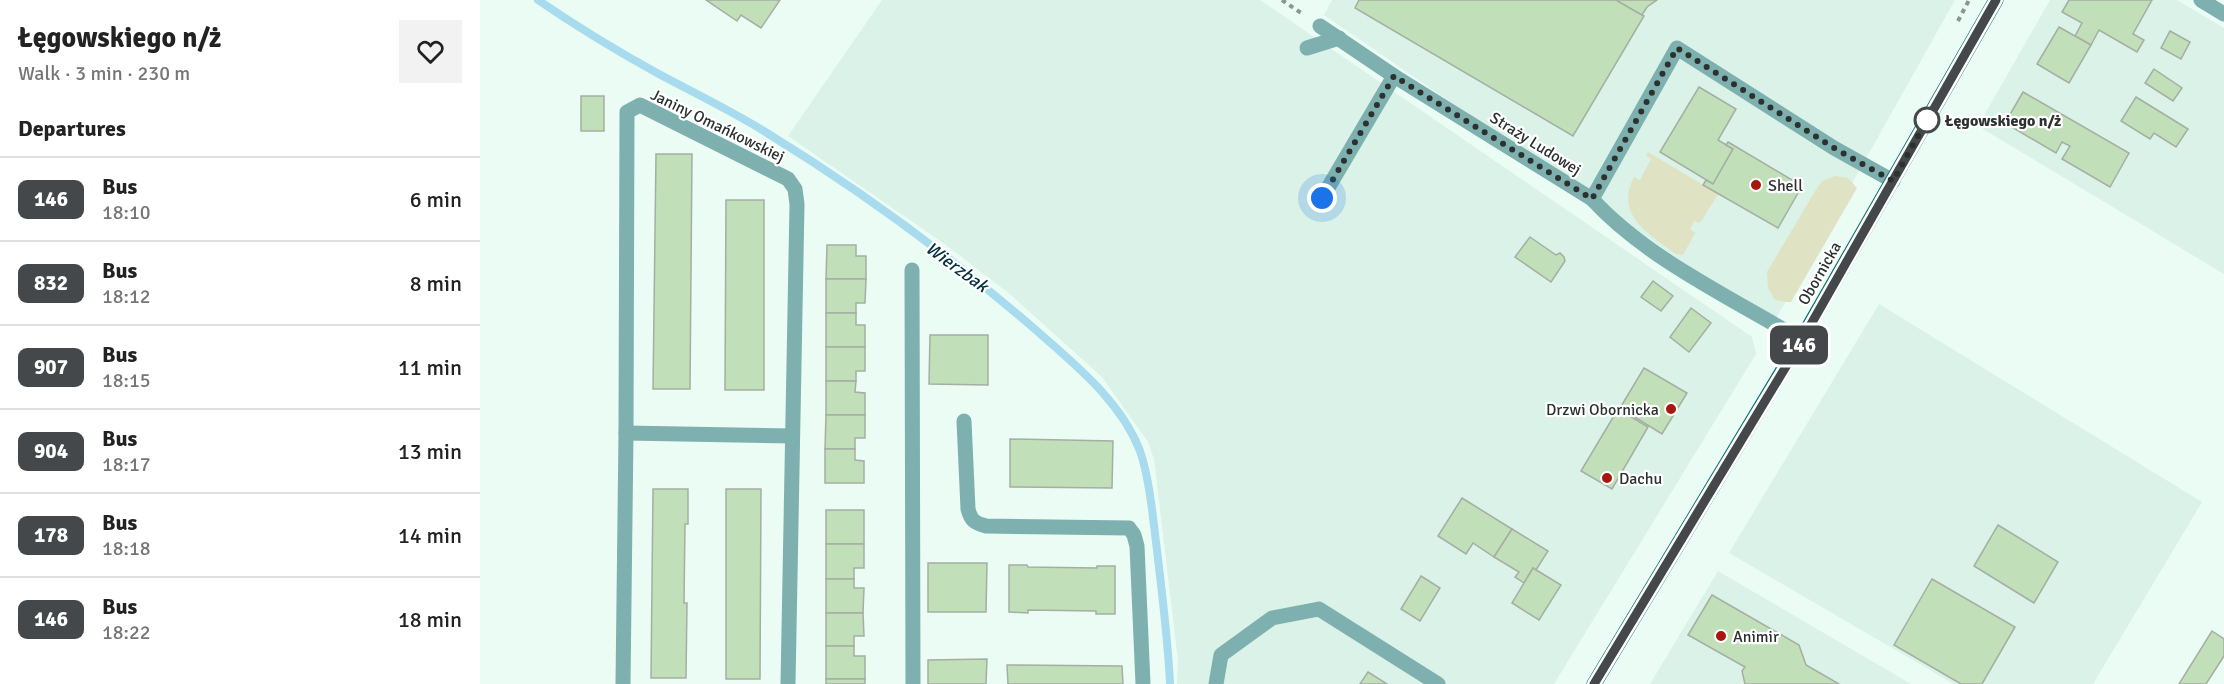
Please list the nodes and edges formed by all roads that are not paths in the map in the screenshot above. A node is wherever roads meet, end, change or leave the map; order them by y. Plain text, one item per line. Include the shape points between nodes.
1 (1996, 0) edge
2 (2201, 0) edge
3 (2224, 14) edge
4 (1320, 26) road end
5 (1339, 38) junction
6 (1307, 48) dead end
7 (1394, 76) junction
8 (1893, 181) junction
9 (1322, 198) dead end
10 (1592, 199) junction
11 (912, 270) dead end
12 (1802, 340) junction
13 (964, 421) dead end
14 (626, 433) junction
15 (792, 436) junction
16 (623, 684) edge
17 (788, 684) edge
18 (913, 684) edge
19 (1143, 684) edge
20 (1216, 684) edge
21 (1438, 684) edge
22 (1594, 684) edge

1 - 8 main road, Obornicka
2 - 3 street
4 - 5 street, Straży Ludowej
5 - 6 street
5 - 7 street, Straży Ludowej
7 - 9 street
7 - 10 street, Straży Ludowej
8 - 10 street via 1677,48
8 - 12 main road, Obornicka
10 - 12 street, Straży Ludowej via 1612,221 1699,282
11 - 18 street
12 - 22 main road, Obornicka
13 - 19 street via 968,509 975,523 1129,528 1134,535
14 - 15 street
14 - 15 street, Janiny Omańkowskiej via 627,112 640,105 788,179 795,189
14 - 16 street, Janiny Omańkowskiej
15 - 17 street, Janiny Omańkowskiej
20 - 21 street via 1221,655 1272,618 1319,609

